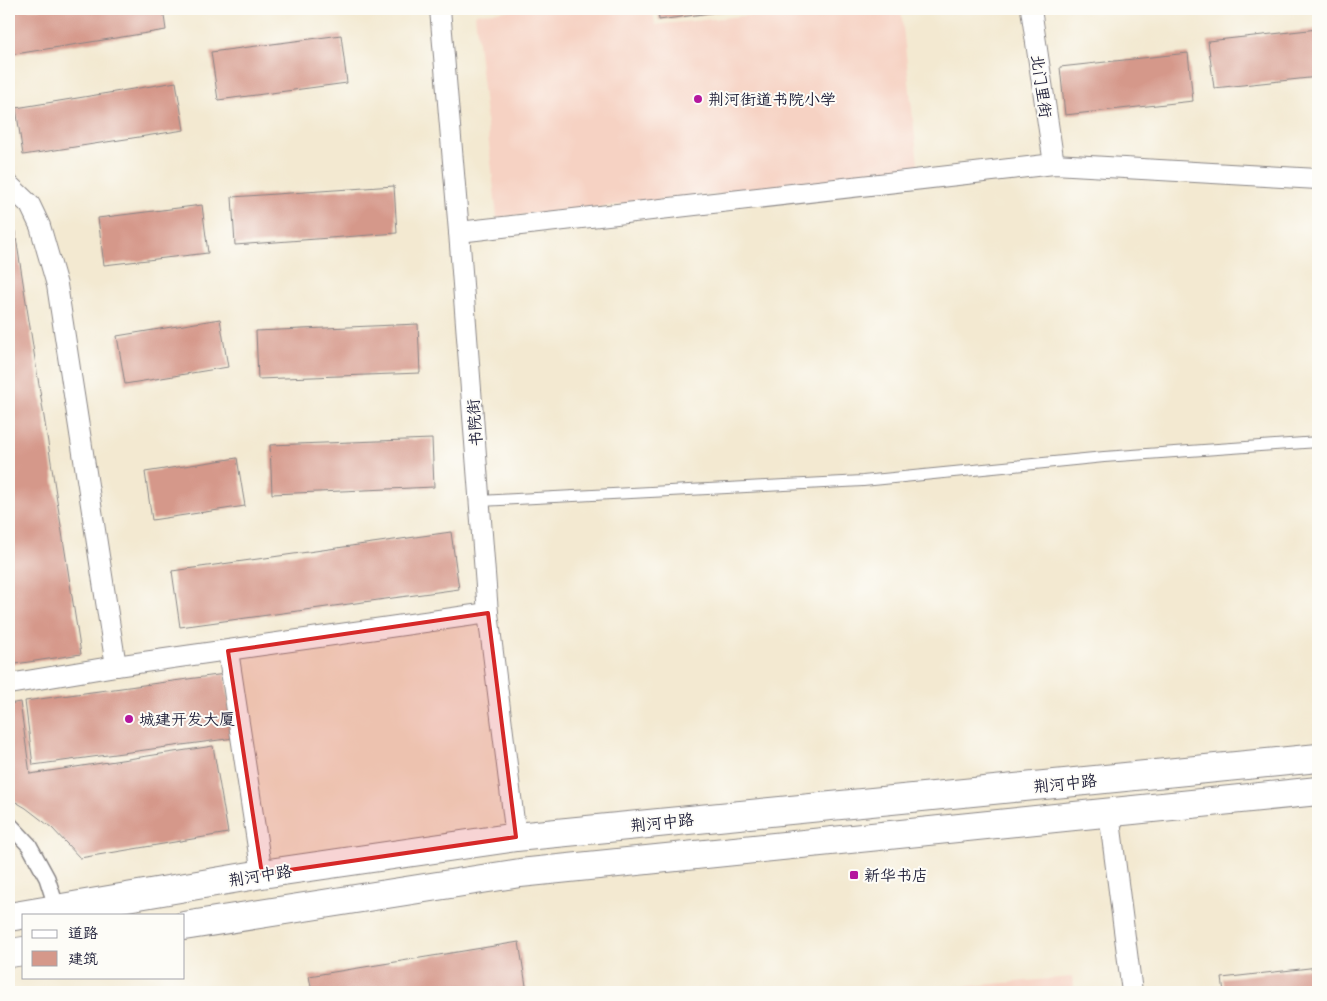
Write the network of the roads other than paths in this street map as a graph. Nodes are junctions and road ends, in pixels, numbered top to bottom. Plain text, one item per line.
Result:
1 (440, 9) edge
2 (1031, 9) edge
3 (1054, 164) junction
4 (1318, 179) edge
5 (9, 185) edge
6 (459, 232) junction
7 (1318, 442) edge
8 (480, 501) junction
9 (488, 614) junction
10 (228, 651) junction
11 (116, 666) junction
12 (9, 684) edge
13 (1318, 758) edge
14 (1318, 791) edge
15 (1109, 812) junction
16 (9, 824) edge
17 (516, 837) junction
18 (262, 874) junction
19 (57, 909) junction
20 (27, 914) edge
21 (22, 915) edge
22 (9, 917) edge
23 (185, 926) edge
24 (22, 950) edge
25 (9, 953) edge
26 (1132, 992) edge

1 - 6 street, 书院街
2 - 3 street, 北门里街
3 - 4 street
3 - 6 street
5 - 11 street
6 - 8 street, 书院街
7 - 8 lane
8 - 9 street, 书院街
9 - 10 street
9 - 17 street, 书院街
10 - 11 street
10 - 18 street
11 - 12 street
13 - 17 main road, 荆河中路
14 - 15 main road, 荆河中路
15 - 23 main road, 荆河中路
15 - 26 street
16 - 19 street
17 - 18 main road, 荆河中路
18 - 19 main road, 荆河中路
19 - 20 main road, 荆河中路
21 - 22 main road, 荆河中路
24 - 25 main road

